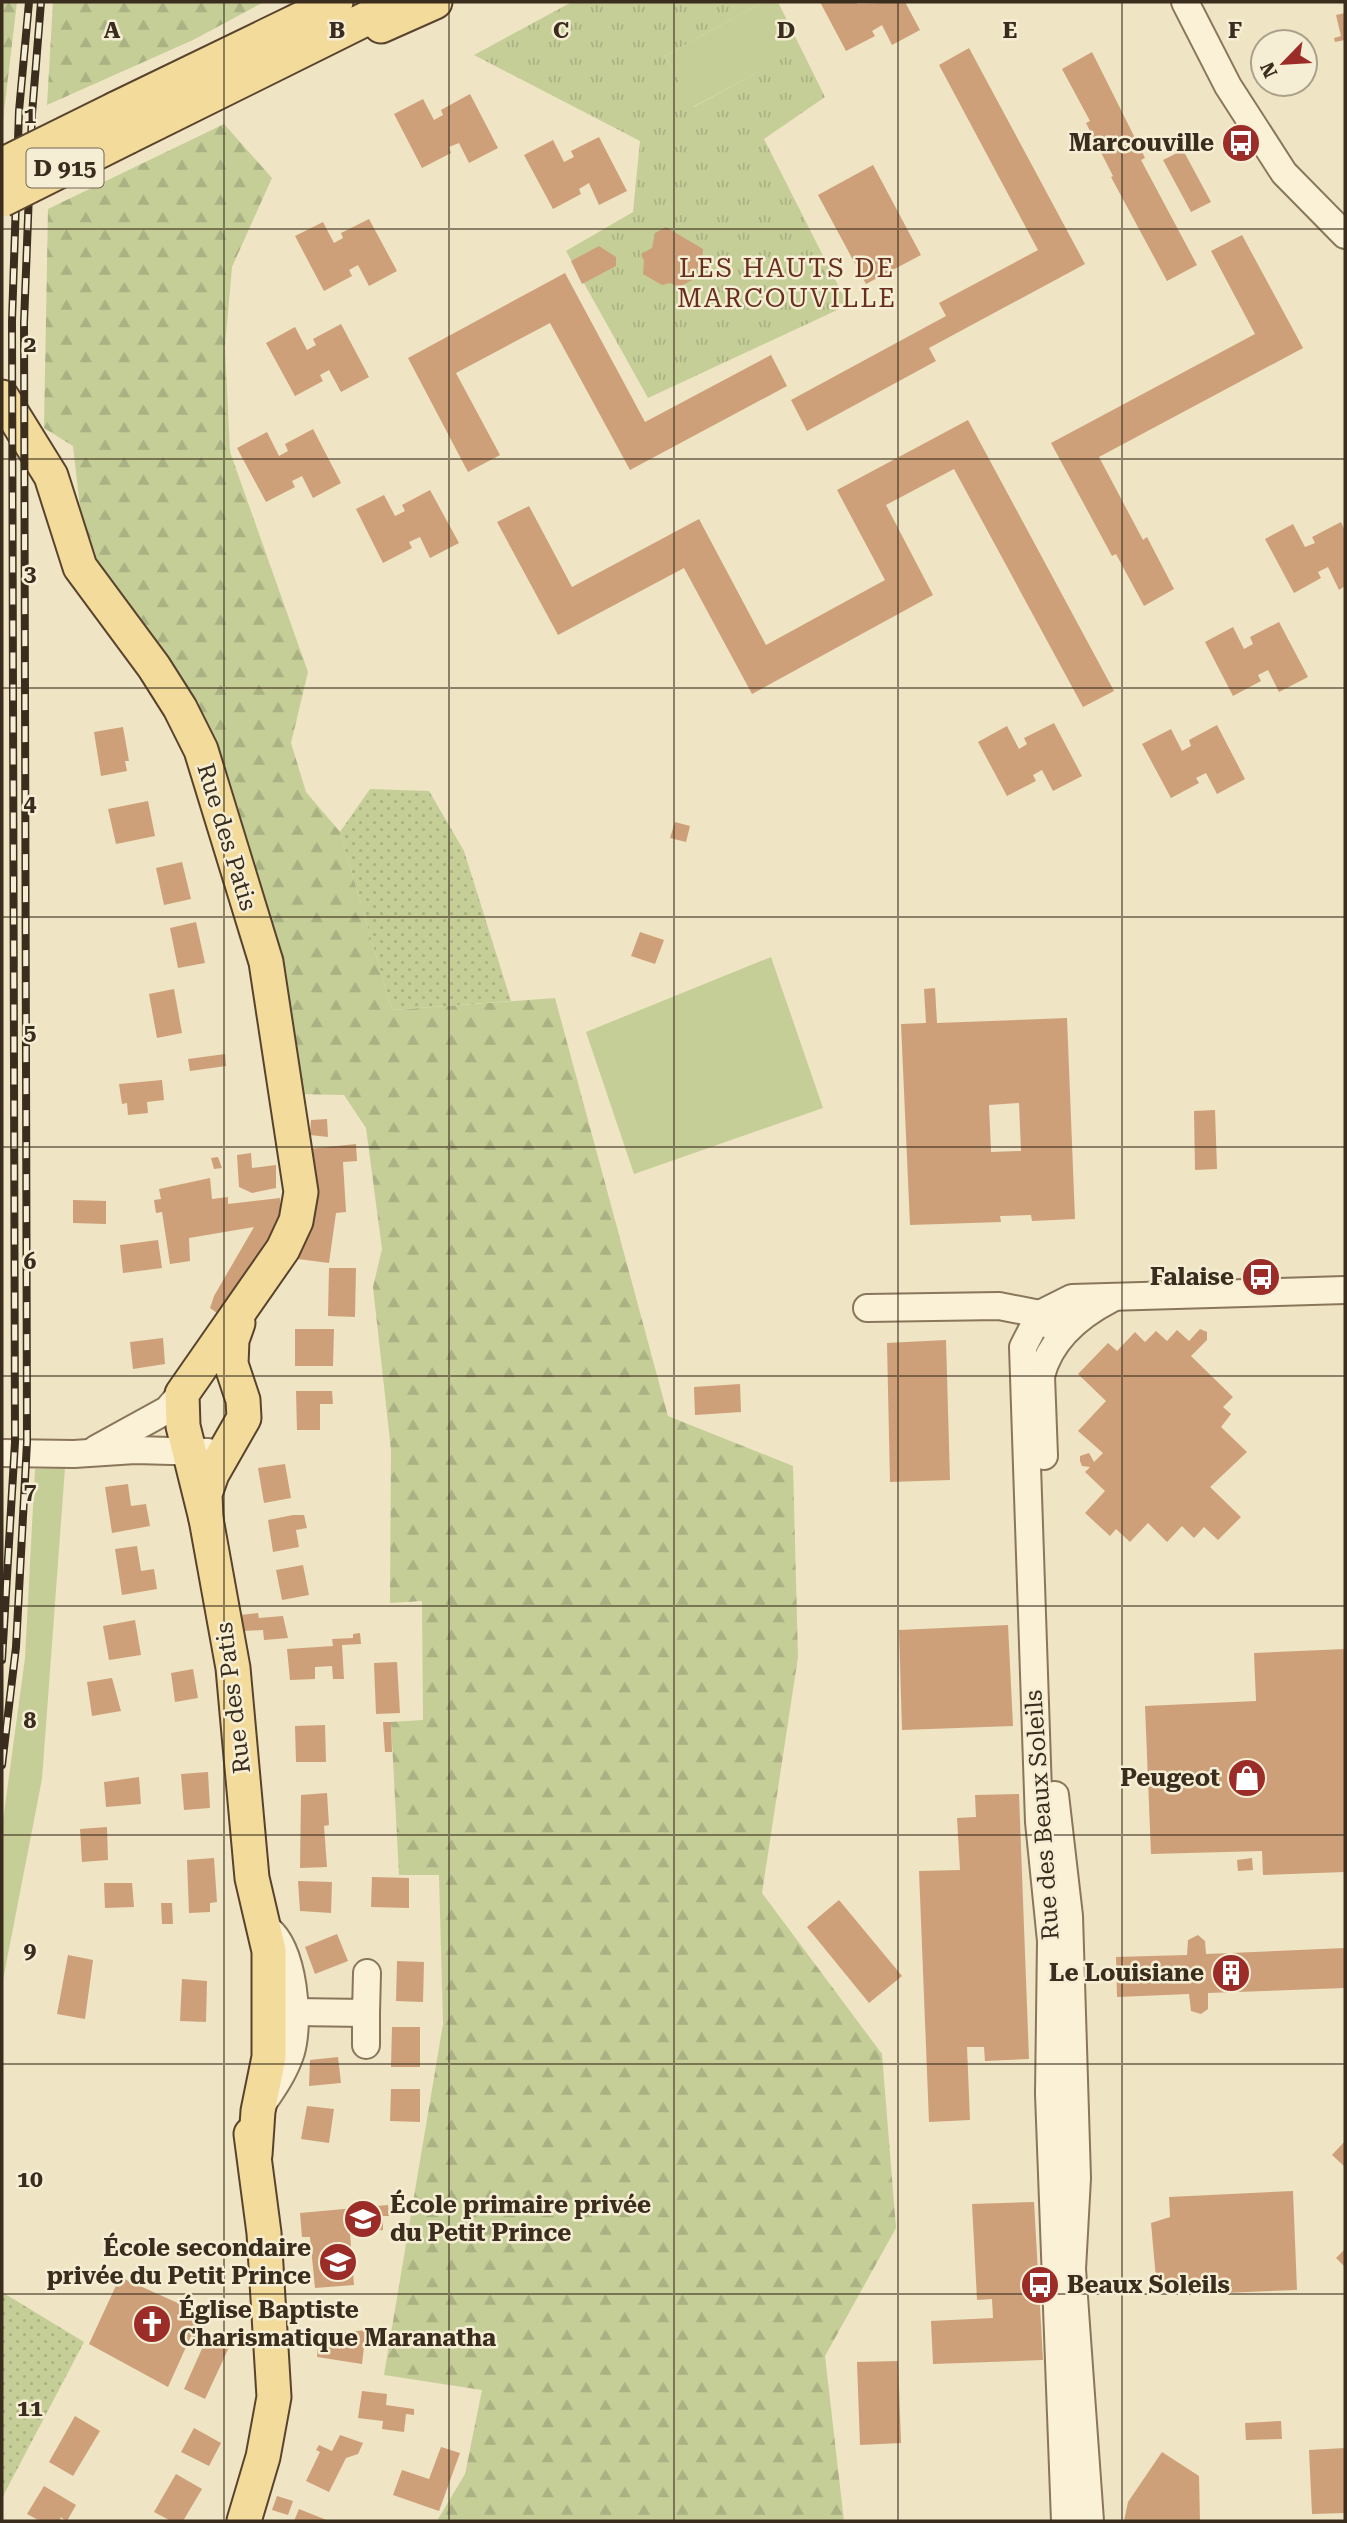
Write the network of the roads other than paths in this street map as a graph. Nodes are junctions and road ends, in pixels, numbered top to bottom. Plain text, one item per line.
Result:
1 (336, 2) edge
2 (400, 2) edge
3 (435, 2) edge
4 (1185, 2) edge
5 (220, 92) junction
6 (122, 123) junction
7 (2, 165) edge
8 (2, 200) edge
9 (1345, 235) edge
10 (2, 397) edge
11 (1345, 1290) edge
12 (1111, 1299) junction
13 (867, 1308) dead end
14 (241, 1312) junction
15 (1040, 1314) junction
16 (1057, 1341) junction
17 (188, 1386) junction
18 (239, 1389) junction
19 (238, 1433) junction
20 (91, 1451) junction
21 (189, 1452) junction
22 (2, 1454) edge
23 (206, 1519) junction
24 (252, 1878) junction
25 (264, 1927) junction
26 (368, 1973) dead end
27 (294, 2012) junction
28 (366, 2013) junction
29 (366, 2045) dead end
30 (258, 2110) junction
31 (255, 2155) junction
32 (244, 2521) edge
33 (1065, 2521) edge
34 (1090, 2521) edge

1 - 6 main road, D 915
2 - 5 main road, D 915
3 - 5 main road
4 - 9 street
5 - 6 main road, D 915
6 - 7 main road, D 915, bridge
6 - 8 main road, D 915, bridge
10 - 14 main road, Rue des Patis
11 - 12 street, Rue des Beaux Soleils
12 - 15 street, Rue des Beaux Soleils
12 - 16 street, Rue des Beaux Soleils
13 - 15 street
14 - 17 main road, Rue des Patis
14 - 18 main road, Rue des Patis
15 - 16 street
15 - 33 street, Rue des Beaux Soleils
16 - 34 street, Rue des Beaux Soleils
17 - 18 street
17 - 20 street
17 - 21 main road, Rue des Patis
18 - 19 main road, Rue des Patis
19 - 21 street
19 - 23 main road, Rue des Patis
20 - 21 street
20 - 22 street
21 - 23 main road, Rue des Patis
23 - 24 main road, Rue des Patis
24 - 25 main road, Rue des Patis
24 - 31 main road, Rue des Patis
25 - 27 street
25 - 30 main road, Rue des Patis
26 - 28 street
27 - 28 street
27 - 30 street
28 - 29 street
30 - 31 main road, Rue des Patis
31 - 32 main road, Rue des Patis

